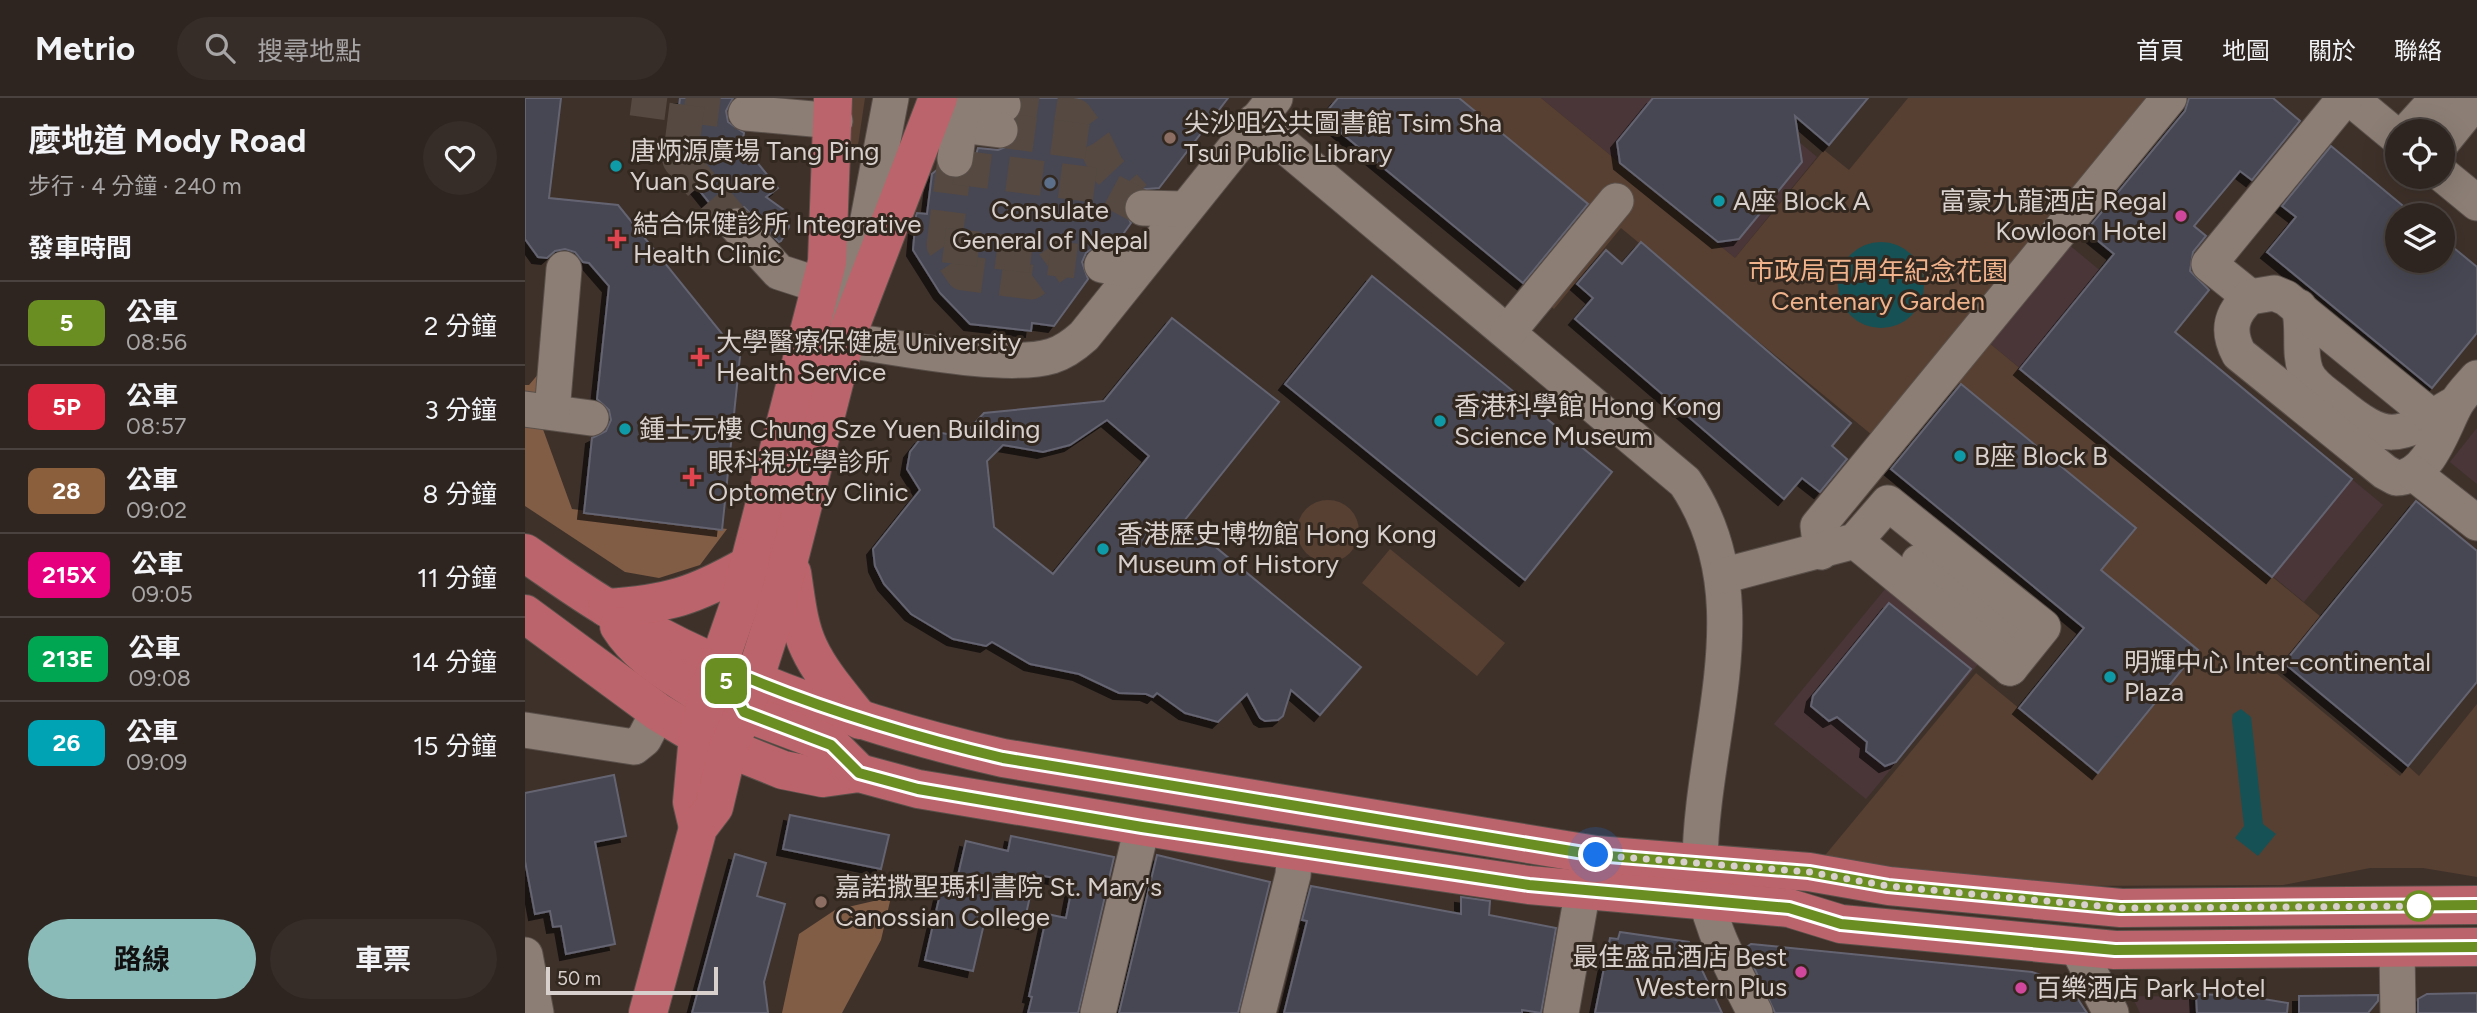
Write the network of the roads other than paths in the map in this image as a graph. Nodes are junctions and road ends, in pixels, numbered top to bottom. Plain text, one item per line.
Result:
1 (872, 98) edge
2 (891, 98) edge
3 (2169, 98) edge
4 (2348, 98) edge
5 (2438, 98) edge
6 (2477, 99) edge
7 (818, 109) edge
8 (1265, 110) edge
9 (746, 113) tunnel mouth
10 (2420, 119) edge
11 (969, 124) edge
12 (2455, 126) edge
13 (2385, 127) edge
14 (2455, 185) edge
15 (860, 201) junction
16 (1616, 201) dead end
17 (2477, 203) edge
18 (1143, 208) tunnel mouth
19 (1184, 209) junction
20 (737, 226) tunnel mouth
21 (564, 269) dead end
22 (825, 274) junction
23 (2250, 297) junction
24 (2301, 319) junction
25 (1508, 332) junction
26 (845, 340) junction
27 (2446, 405) edge
28 (538, 410) edge
29 (591, 418) dead end
30 (2413, 473) junction
31 (2477, 523) edge
32 (1863, 547) junction
33 (1821, 552) junction
34 (525, 553) edge
35 (790, 562) junction
36 (747, 566) junction
37 (1722, 576) junction
38 (607, 608) junction
39 (525, 614) edge
40 (714, 681) junction
41 (658, 712) junction
42 (732, 720) junction
43 (860, 720) junction
44 (525, 730) edge
45 (1142, 827) junction
46 (1295, 850) junction
47 (1700, 863) junction
48 (1583, 889) junction
49 (1704, 900) junction
50 (2036, 900) junction
51 (2477, 905) edge
52 (2077, 947) junction
53 (2477, 947) edge
54 (2397, 948) junction
55 (525, 955) edge
56 (536, 1013) edge
57 (648, 1013) edge
58 (1098, 1013) edge
59 (1258, 1013) edge
60 (1561, 1013) edge
61 (1755, 1013) edge
62 (2111, 1013) edge
63 (2398, 1013) edge

1 - 15 street
2 - 15 street
3 - 33 street
4 - 13 street
4 - 23 street
5 - 10 street
6 - 12 street
7 - 9 street
7 - 22 main road
8 - 19 street
8 - 25 street
11 - 26 main road
14 - 17 street
15 - 22 street
15 - 26 street
16 - 25 street
18 - 19 street
19 - 26 street
20 - 22 street
21 - 28 street
22 - 36 main road
23 - 24 street
23 - 30 street
24 - 27 street
24 - 27 street
25 - 37 street
26 - 35 main road
27 - 30 street
28 - 29 street
30 - 31 street
32 - 32 street
32 - 33 street
33 - 37 street
34 - 38 main road
35 - 42 main road
35 - 43 main road
36 - 38 main road
36 - 40 main road
37 - 47 street
38 - 40 main road
39 - 41 main road
40 - 42 main road
40 - 42 main road
41 - 42 main road
41 - 44 street
42 - 43 main road
42 - 45 main road
42 - 57 main road
43 - 47 main road
45 - 46 main road
45 - 58 street
46 - 48 main road
46 - 59 street
47 - 49 street
47 - 50 main road
48 - 49 main road
48 - 60 street
49 - 52 main road
49 - 61 street
50 - 51 main road
50 - 52 main road
52 - 54 main road
52 - 62 street
53 - 54 main road
54 - 63 street
55 - 56 street

